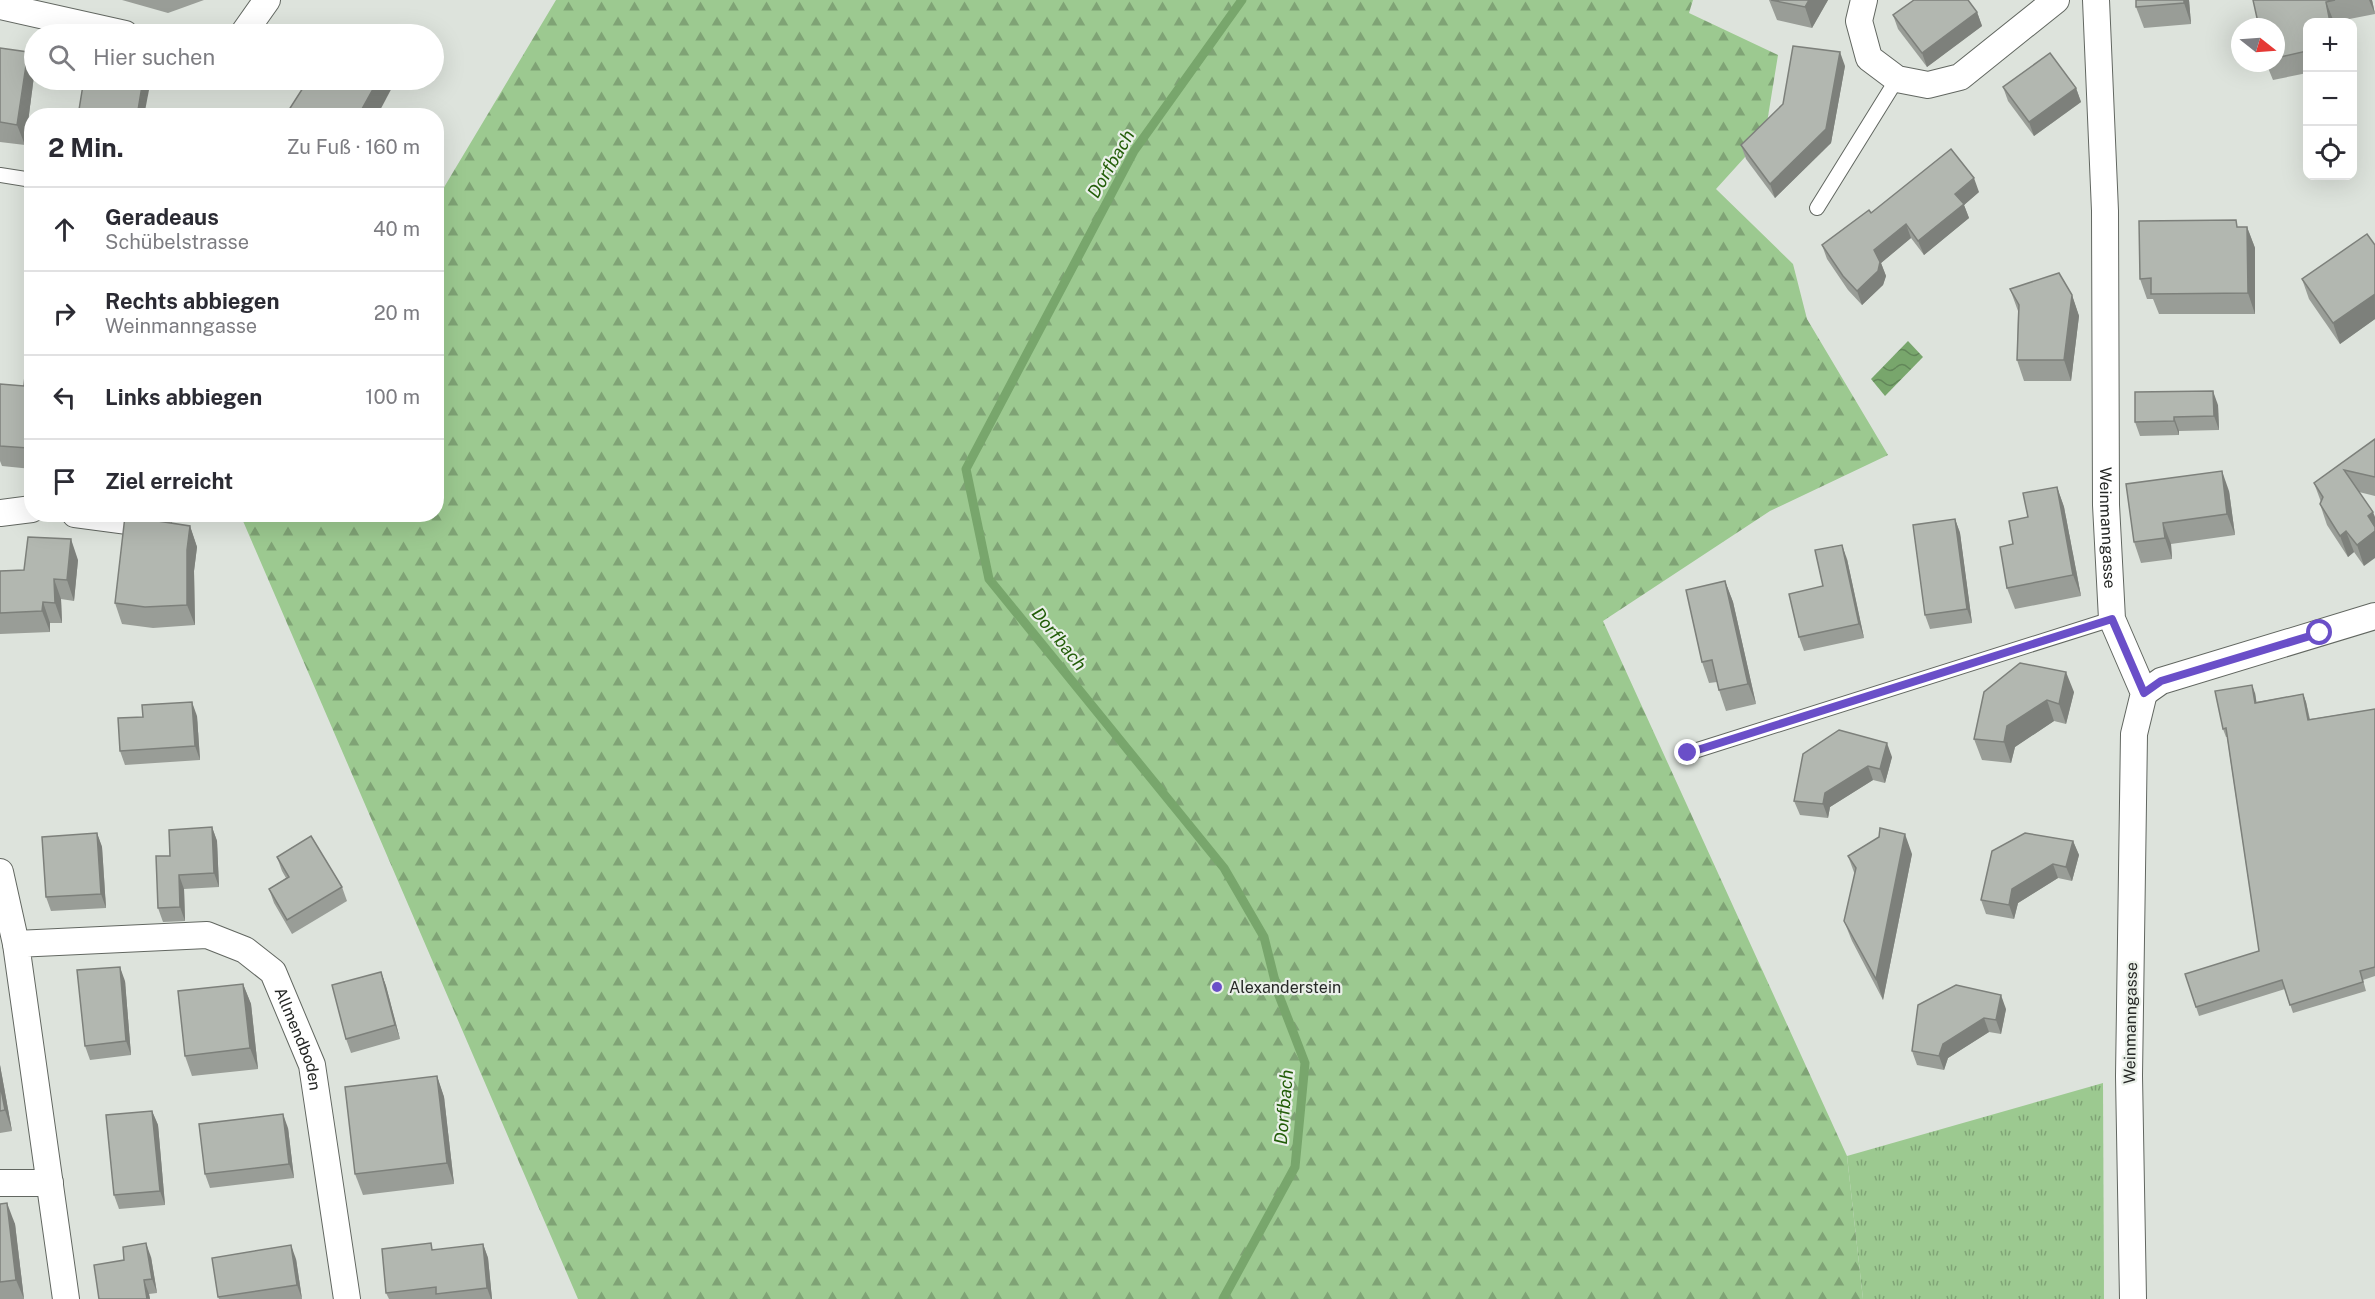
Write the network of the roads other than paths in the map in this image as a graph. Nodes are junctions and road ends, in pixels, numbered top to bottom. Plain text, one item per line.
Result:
1 (267, 0) edge
2 (1864, 0) edge
3 (2056, 0) edge
4 (2096, 0) edge
5 (0, 6) edge
6 (80, 24) edge
7 (250, 24) edge
8 (1897, 79) junction
9 (0, 175) edge
10 (24, 179) edge
11 (1817, 208) dead end
12 (24, 510) edge
13 (0, 513) edge
14 (139, 522) edge
15 (179, 527) edge
16 (2375, 616) edge
17 (2112, 619) junction
18 (2144, 693) junction
19 (1688, 753) dead end
20 (0, 872) edge
21 (16, 945) junction
22 (0, 1183) edge
23 (50, 1183) junction
24 (66, 1299) edge
25 (347, 1299) edge
26 (2133, 1299) edge

1 - 7 street
2 - 8 street
3 - 8 street
4 - 17 street, Weinmanngasse
5 - 6 street
8 - 11 lane
9 - 10 lane
12 - 13 street
14 - 15 street
16 - 18 street
17 - 18 street, Weinmanngasse
17 - 19 lane
18 - 26 street, Weinmanngasse
20 - 21 street
21 - 23 street
21 - 25 street, Allmendboden
22 - 23 street
23 - 24 street

